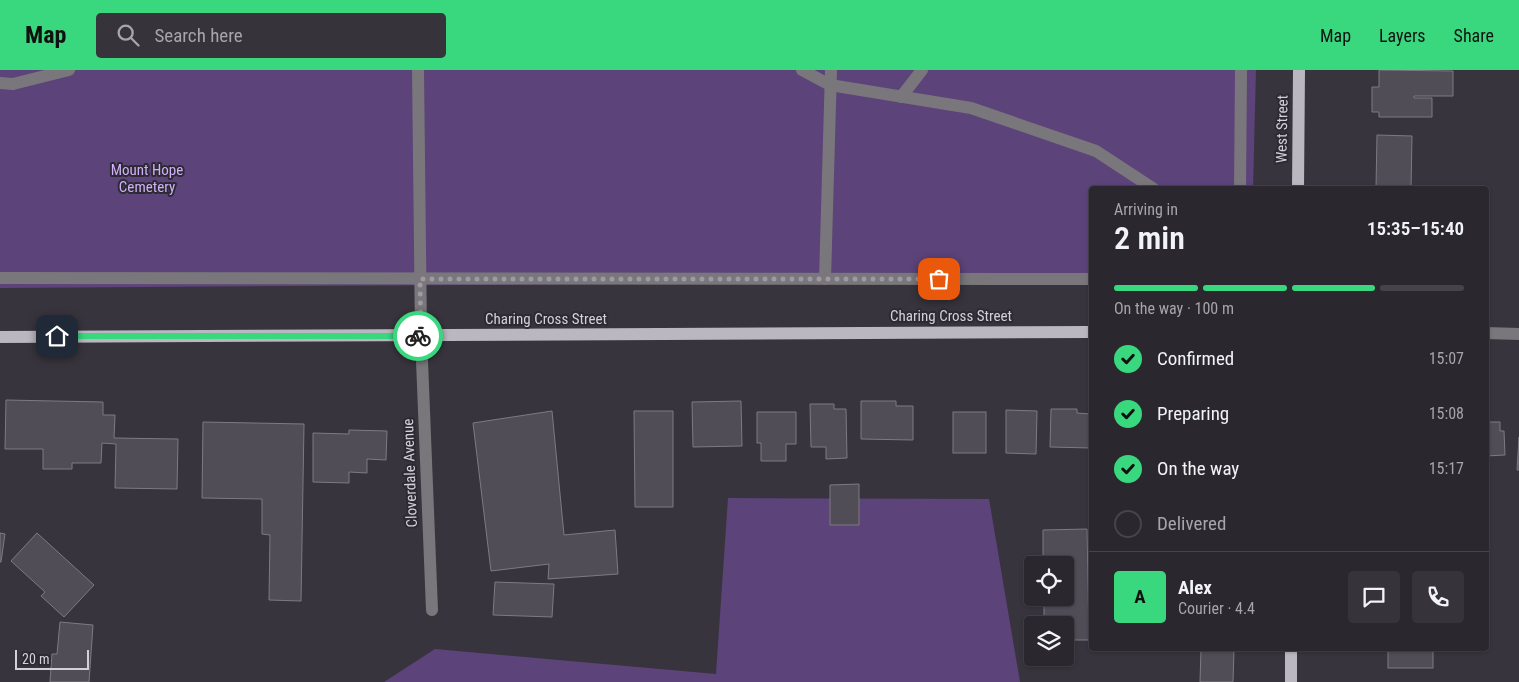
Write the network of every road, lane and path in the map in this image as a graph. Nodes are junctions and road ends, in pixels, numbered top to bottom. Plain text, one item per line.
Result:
1 (69, 70) edge
2 (418, 70) edge
3 (802, 70) edge
4 (831, 70) edge
5 (922, 70) edge
6 (1241, 70) edge
7 (1299, 70) edge
8 (0, 83) edge
9 (830, 85) junction
10 (901, 97) junction
11 (1149, 186) edge
12 (1240, 186) edge
13 (1298, 186) edge
14 (0, 278) edge
15 (420, 279) junction
16 (825, 279) junction
17 (1089, 279) edge
18 (1089, 332) edge
19 (1489, 333) edge
20 (1519, 334) edge
21 (421, 336) junction
22 (0, 337) edge
23 (432, 610) dead end
24 (1291, 651) edge
25 (1291, 682) edge

1 - 8 street
2 - 15 street, Cloverdale Avenue
3 - 9 street
4 - 9 street
5 - 10 street
6 - 12 street
7 - 13 main road, West Street
9 - 10 street
9 - 16 street
10 - 11 street
14 - 15 street
15 - 16 street
15 - 21 street, Cloverdale Avenue
16 - 17 street
18 - 21 main road, Charing Cross Street
19 - 20 street
21 - 22 main road, Charing Cross Street
21 - 23 street, Cloverdale Avenue
24 - 25 main road

